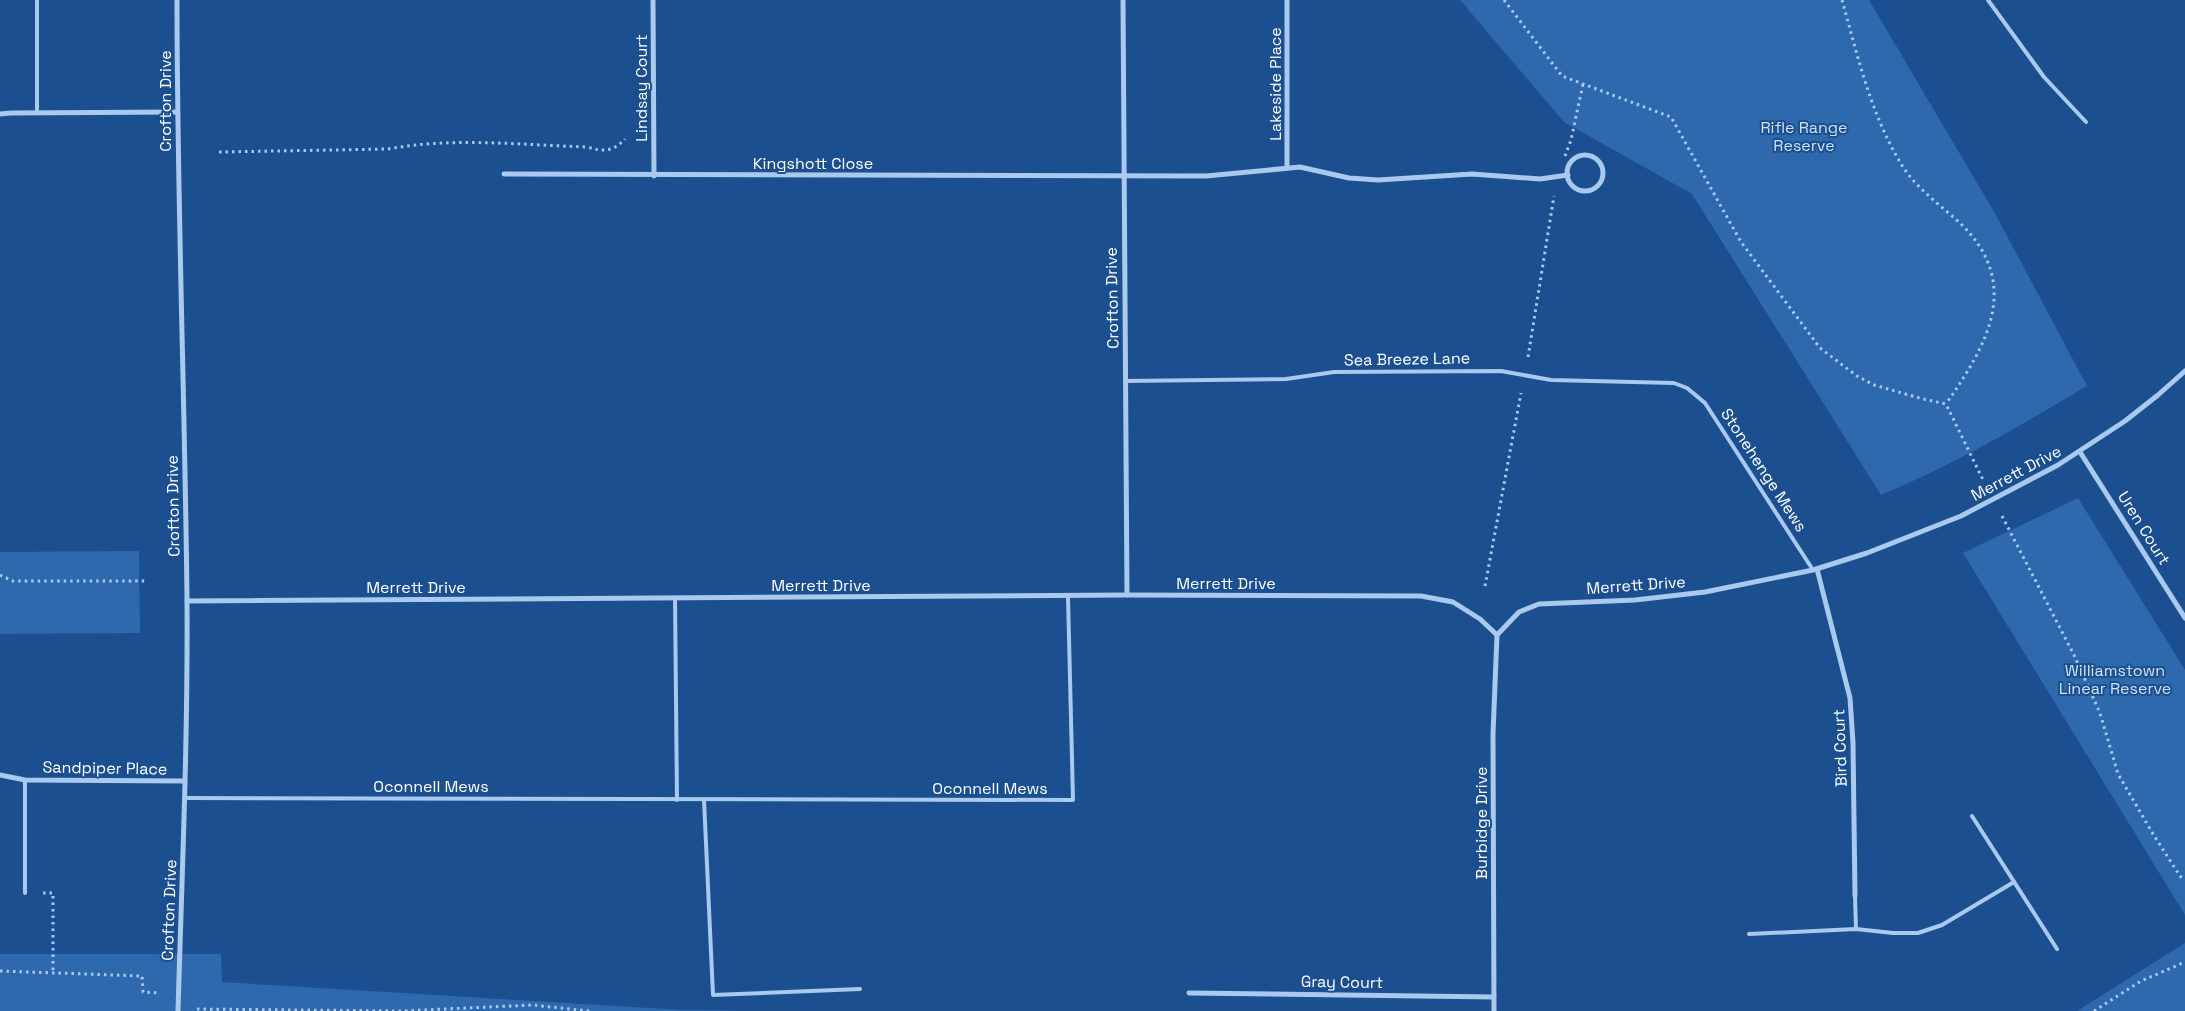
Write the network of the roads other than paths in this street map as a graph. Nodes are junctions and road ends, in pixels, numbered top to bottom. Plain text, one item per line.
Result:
1 (36, 0) edge
2 (178, 0) edge
3 (653, 0) edge
4 (1123, 0) edge
5 (1287, 0) edge
6 (1988, 0) edge
7 (37, 112) junction
8 (177, 112) junction
9 (0, 114) edge
10 (2086, 122) dead end
11 (1287, 168) junction
12 (504, 174) dead end
13 (1122, 175) junction
14 (1568, 175) junction
15 (654, 176) junction
16 (2185, 371) edge
17 (1126, 381) junction
18 (1687, 388) joint
19 (2080, 452) junction
20 (1815, 570) junction
21 (1127, 596) junction
22 (1068, 597) junction
23 (676, 598) junction
24 (187, 601) junction
25 (2185, 618) edge
26 (1497, 636) junction
27 (0, 775) edge
28 (25, 780) junction
29 (185, 781) junction
30 (185, 798) junction
31 (677, 800) junction
32 (704, 800) junction
33 (1972, 816) dead end
34 (2014, 882) junction
35 (25, 893) road end
36 (1855, 896) joint
37 (1856, 929) junction
38 (1749, 934) dead end
39 (2056, 950) dead end
40 (860, 989) dead end
41 (1189, 993) dead end
42 (1494, 997) junction
43 (178, 1011) edge
44 (1494, 1011) edge

1 - 7 lane
2 - 8 street, Crofton Drive
3 - 15 street, Lindsay Court
4 - 13 street, Crofton Drive
5 - 11 street, Lakeside Place
6 - 10 lane
7 - 8 street
7 - 9 street
8 - 24 street, Crofton Drive
11 - 13 street, Kingshott Close
11 - 14 street, Kingshott Close
12 - 15 street, Kingshott Close
13 - 15 street, Kingshott Close
13 - 17 street, Crofton Drive
14 - 14 street
16 - 19 street, Merrett Drive
17 - 18 lane, Sea Breeze Lane
17 - 21 street, Crofton Drive
18 - 20 lane, Stonehenge Mews
19 - 20 street, Merrett Drive
19 - 25 street, Uren Court
20 - 26 street, Merrett Drive
20 - 36 street, Bird Court
21 - 22 street, Merrett Drive
21 - 26 street, Merrett Drive
22 - 23 street, Merrett Drive
22 - 32 lane, Oconnell Mews
23 - 24 street, Merrett Drive
23 - 31 lane
24 - 29 street, Crofton Drive
26 - 42 street, Burbidge Drive
27 - 28 street, Sandpiper Place
28 - 29 street, Sandpiper Place
28 - 35 lane, Sandpiper Place
29 - 30 street, Crofton Drive
30 - 31 lane, Oconnell Mews
30 - 43 street, Crofton Drive
31 - 32 lane, Oconnell Mews
32 - 40 lane
33 - 34 lane
34 - 37 lane
34 - 39 lane
36 - 37 lane, Bird Court
37 - 38 lane
41 - 42 street, Gray Court
42 - 44 street, Burbidge Drive

